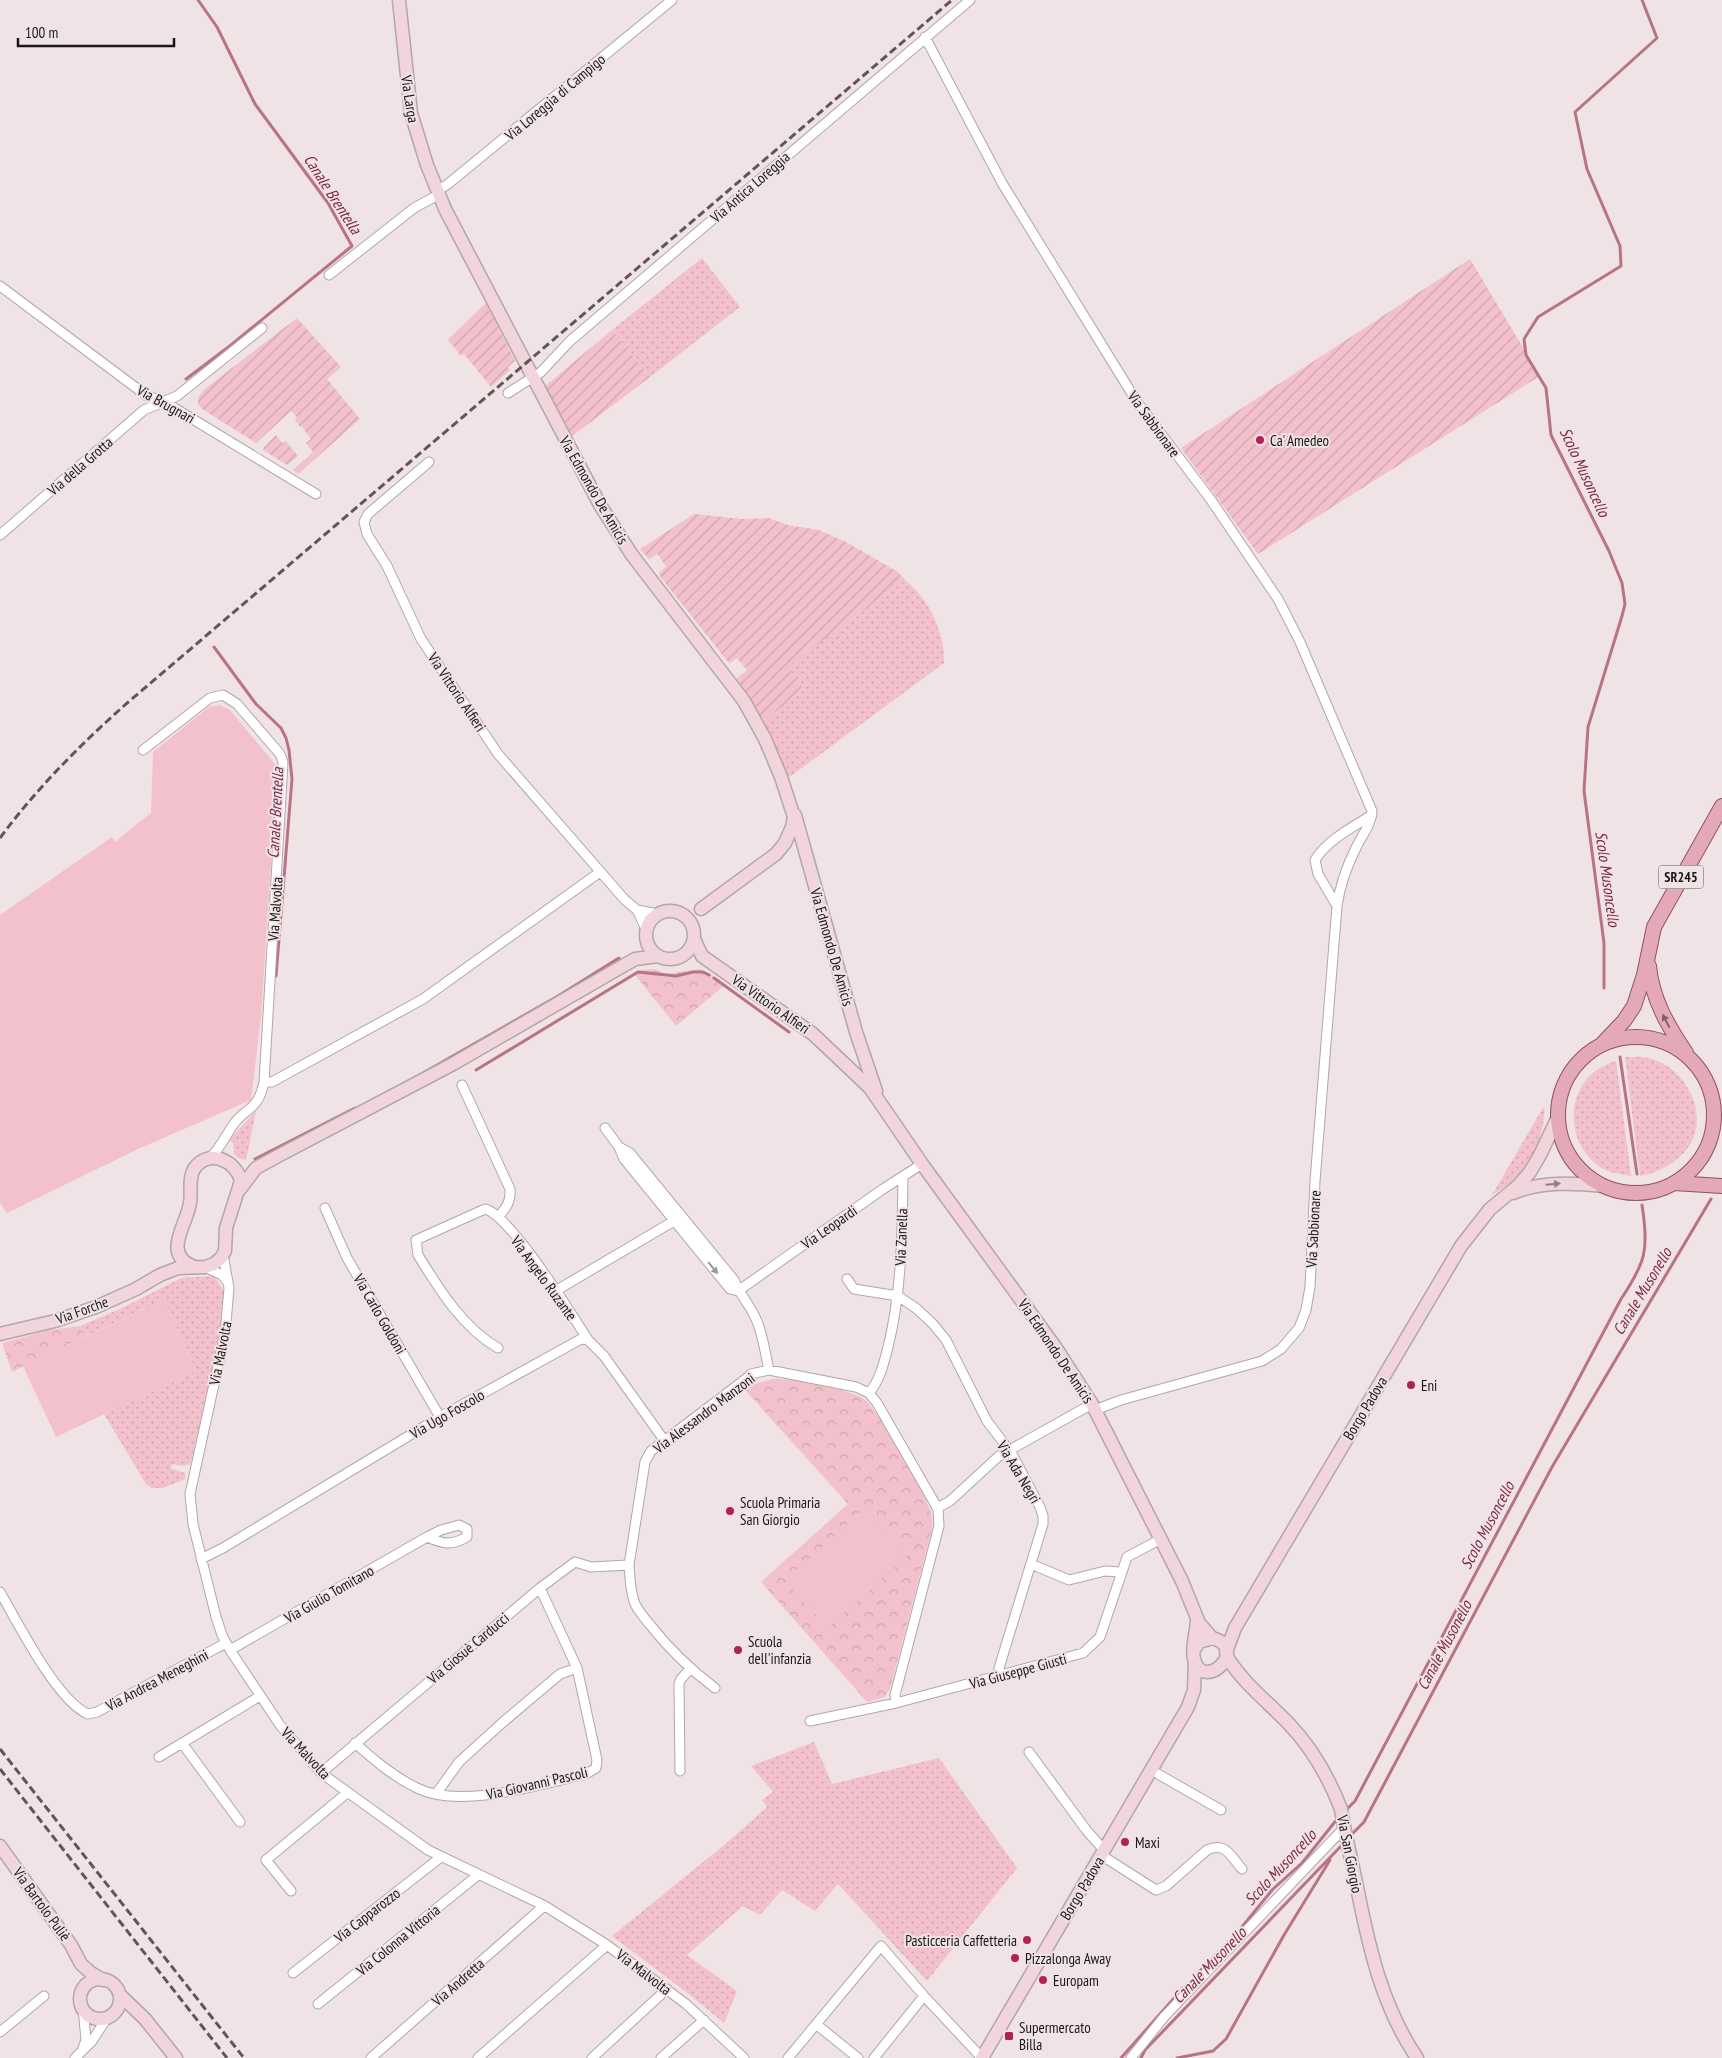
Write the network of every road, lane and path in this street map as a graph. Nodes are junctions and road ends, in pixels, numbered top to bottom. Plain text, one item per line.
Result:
1 (399, 0) edge
2 (672, 0) edge
3 (970, 0) edge
4 (925, 37) junction
5 (437, 193) junction
6 (329, 275) dead end
7 (0, 286) edge
8 (262, 328) dead end
9 (533, 378) junction
10 (508, 393) dead end
11 (163, 401) junction
12 (428, 462) dead end
13 (316, 494) dead end
14 (0, 535) edge
15 (143, 750) dead end
16 (789, 800) junction
17 (1722, 806) edge
18 (1372, 815) junction
19 (778, 852) junction
20 (808, 863) junction
21 (600, 872) junction
22 (748, 873) junction
23 (1337, 906) junction
24 (701, 909) junction
25 (637, 910) junction
26 (681, 913) junction
27 (658, 914) junction
28 (646, 932) junction
29 (694, 935) junction
30 (1648, 951) junction
31 (658, 956) junction
32 (702, 956) junction
33 (679, 958) junction
34 (635, 959) junction
35 (856, 1032) junction
36 (1601, 1045) junction
37 (837, 1056) junction
38 (1693, 1062) junction
39 (264, 1082) junction
40 (462, 1085) dead end
41 (882, 1105) junction
42 (1714, 1113) junction
43 (1558, 1117) junction
44 (605, 1128) dead end
45 (1722, 1139) edge
46 (224, 1142) junction
47 (208, 1160) junction
48 (922, 1164) junction
49 (233, 1166) junction
50 (256, 1168) junction
51 (903, 1178) junction
52 (1674, 1183) junction
53 (1604, 1186) junction
54 (1722, 1186) edge
55 (240, 1189) junction
56 (1506, 1196) junction
57 (325, 1208) dead end
58 (498, 1217) junction
59 (678, 1219) junction
60 (178, 1249) junction
61 (224, 1255) junction
62 (200, 1267) junction
63 (160, 1275) junction
64 (846, 1279) dead end
65 (228, 1282) junction
66 (557, 1290) junction
67 (738, 1292) junction
68 (898, 1296) junction
69 (0, 1334) edge
70 (588, 1340) junction
71 (498, 1348) dead end
72 (769, 1370) junction
73 (869, 1393) junction
74 (1094, 1407) junction
75 (440, 1417) junction
76 (664, 1440) junction
77 (1009, 1450) junction
78 (938, 1508) junction
79 (427, 1537) dead end
80 (1161, 1539) junction
81 (201, 1559) junction
82 (1031, 1564) junction
83 (629, 1565) junction
84 (1120, 1572) junction
85 (540, 1588) junction
86 (0, 1592) edge
87 (1196, 1616) junction
88 (1235, 1628) junction
89 (1212, 1638) junction
90 (228, 1647) junction
91 (1226, 1654) junction
92 (1195, 1656) junction
93 (577, 1668) junction
94 (690, 1669) junction
95 (1215, 1671) junction
96 (1000, 1676) junction
97 (1238, 1676) junction
98 (715, 1688) dead end
99 (1194, 1690) junction
100 (260, 1696) junction
101 (896, 1703) junction
102 (810, 1721) dead end
103 (182, 1743) junction
104 (355, 1744) junction
105 (1029, 1752) dead end
106 (159, 1757) dead end
107 (680, 1771) dead end
108 (321, 1773) junction
109 (1158, 1774) dead end
110 (347, 1793) junction
111 (436, 1794) junction
112 (1221, 1810) dead end
113 (240, 1822) dead end
114 (1344, 1822) junction
115 (0, 1846) edge
116 (1103, 1852) junction
117 (441, 1857) junction
118 (1242, 1869) dead end
119 (478, 1875) junction
120 (291, 1891) dead end
121 (544, 1906) junction
122 (607, 1945) junction
123 (81, 1964) junction
124 (293, 1973) dead end
125 (103, 1980) junction
126 (667, 1989) junction
127 (83, 1990) junction
128 (120, 1995) junction
129 (44, 1996) dead end
130 (924, 1996) junction
131 (318, 2004) dead end
132 (83, 2008) junction
133 (111, 2015) junction
134 (145, 2019) junction
135 (704, 2020) junction
136 (817, 2025) junction
137 (1, 2030) edge
138 (78, 2056) edge
139 (176, 2058) edge
140 (371, 2058) edge
141 (478, 2058) edge
142 (592, 2058) edge
143 (661, 2058) edge
144 (744, 2058) edge
145 (788, 2058) edge
146 (858, 2058) edge
147 (874, 2058) edge
148 (982, 2058) edge
149 (1131, 2058) edge
150 (1417, 2058) edge

1 - 5 street, Via Larga
2 - 5 street, Via Loreggia di Campigo
3 - 4 street, Via Antica Loreggia
4 - 9 street, Via Antica Loreggia
4 - 18 street, Via Sabbionare
5 - 6 street, Via Loreggia di Campigo
5 - 9 street, Via Edmondo De Amicis
7 - 11 street, Via Brugnari
8 - 11 street
9 - 10 street
9 - 16 street, Via Edmondo De Amicis
11 - 13 street, Via Brugnari
11 - 14 street, Via della Grotta
12 - 21 street, Via Vittorio Alfieri
15 - 39 street, Via Malvolta
16 - 19 street
16 - 20 street, Via Edmondo De Amicis
16 - 22 street
17 - 30 main road, SR245
18 - 23 street, Via Sabbionare
18 - 23 street
19 - 20 street
19 - 22 street
20 - 35 street, Via Edmondo De Amicis
21 - 25 street, Via Vittorio Alfieri
21 - 39 street
22 - 24 street
23 - 74 street, Via Sabbionare
24 - 26 street
24 - 29 street
25 - 27 street
25 - 28 street, Via Vittorio Alfieri
26 - 27 street
26 - 29 street
27 - 28 street
28 - 31 street
28 - 34 street
29 - 32 street, Via Vittorio Alfieri
29 - 33 street
30 - 36 main road, SR245
38 -> 30 main road, SR245
31 - 33 street
31 - 34 street
32 - 33 street
32 - 37 street, Via Vittorio Alfieri
34 - 50 street
35 - 37 street
35 - 41 street, Via Edmondo De Amicis
36 - 38 main road
36 - 43 main road
37 - 41 street, Via Edmondo De Amicis
38 - 42 main road
39 - 46 street, Via Malvolta
40 - 58 street
41 - 48 street, Via Edmondo De Amicis
42 - 45 main road
42 - 52 main road
43 - 53 main road
43 - 56 street, Borgo Padova
44 - 59 street
46 - 47 street, Via Malvolta
46 - 49 street
47 - 49 street
47 - 60 street
48 - 51 street, Via Leopardi
48 - 74 street, Via Edmondo De Amicis
49 - 50 street
49 - 55 street
50 - 55 street
51 - 67 street, Via Leopardi
51 - 68 street, Via Zanella
52 - 53 main road
52 - 54 main road
56 -> 53 street, Borgo Padova
55 - 61 street
56 - 88 street, Borgo Padova
57 - 75 street, Via Carlo Goldoni
58 - 66 street, Via Angelo Ruzante
58 - 71 street
59 - 66 street
59 - 67 street
60 - 62 street
60 - 63 street, Via Forche
61 - 62 street
61 - 65 street, Via Malvolta
62 - 63 street, Via Forche
62 - 65 street
63 - 69 street, Via Forche
64 - 68 street
65 - 81 street, Via Malvolta
66 - 70 street, Via Angelo Ruzante
67 - 72 street
68 - 73 street, Via Zanella
68 - 77 street, Via Ada Negri
70 - 75 street, Via Ugo Foscolo
70 - 76 street
72 - 73 street, Via Alessandro Manzoni
72 - 76 street, Via Alessandro Manzoni
73 - 78 street
74 - 77 street, Via Sabbionare
74 - 80 street, Via Edmondo De Amicis
75 - 81 street, Via Ugo Foscolo
76 - 83 street, Via Alessandro Manzoni
77 - 78 street, Via Sabbionare
77 - 82 street, Via Ada Negri
78 - 101 street
79 - 90 street, Via Giulio Tomitano
80 - 84 street, Via Giuseppe Giusti
80 - 87 street, Via Edmondo De Amicis
81 - 90 street, Via Malvolta
82 - 84 street
82 - 96 street, Via Ada Negri
83 - 85 street, Via Giosuè Carducci
83 - 94 street, Via Alessandro Manzoni
84 - 96 street, Via Giuseppe Giusti
85 - 93 street, Via Giovanni Pascoli
85 - 104 street, Via Giosuè Carducci
86 - 90 street, Via Andrea Meneghini
87 - 89 street, Via Edmondo De Amicis
87 - 92 street, Via Edmondo De Amicis
88 - 89 street
88 - 91 street, Borgo Padova
89 - 91 street
89 - 92 street
90 - 100 street, Via Malvolta
91 - 95 street
91 - 97 street, Via San Giorgio
92 - 95 street
92 - 99 street, Borgo Padova
93 - 111 street
93 - 111 street, Via Giovanni Pascoli
94 - 98 street, Via Alessandro Manzoni
94 - 107 street
95 - 97 street, Via San Giorgio
95 - 99 street, Borgo Padova
96 - 101 street, Via Giuseppe Giusti
97 - 114 street, Via San Giorgio
99 - 116 street, Borgo Padova
100 - 103 street
100 - 108 street, Via Malvolta
101 - 102 street, Via Giuseppe Giusti
103 - 106 street
103 - 113 street
104 - 108 street, Via Giosuè Carducci
104 - 111 street, Via Giovanni Pascoli
105 - 116 street
108 - 110 street, Via Malvolta
109 - 112 street
110 - 117 street, Via Malvolta
110 - 120 street
114 - 149 street
114 - 150 street, Via San Giorgio
115 - 123 street, Via Bartolo Puliè
116 - 118 street
116 - 148 street, Borgo Padova
117 - 119 street, Via Malvolta
117 - 124 street, Via Capparozzo
119 - 121 street, Via Malvolta
119 - 131 street, Via Colonna Vittoria
121 - 122 street, Via Malvolta
121 - 140 street, Via Andretta
122 - 126 street, Via Malvolta
122 - 141 street
123 - 125 street, Via Bartolo Puliè
123 - 127 street, Via Bartolo Puliè
125 - 127 street
125 - 128 street
126 - 135 street, Via Malvolta
126 - 142 street
127 - 132 street
128 - 133 street
128 - 134 street
129 - 137 street
130 - 136 street
130 - 147 street
130 - 148 street
132 - 133 street
132 - 138 street
133 - 134 street
133 - 138 street
134 - 139 street
135 - 143 street
135 - 144 street, Via Malvolta
136 - 145 street
136 - 146 street

